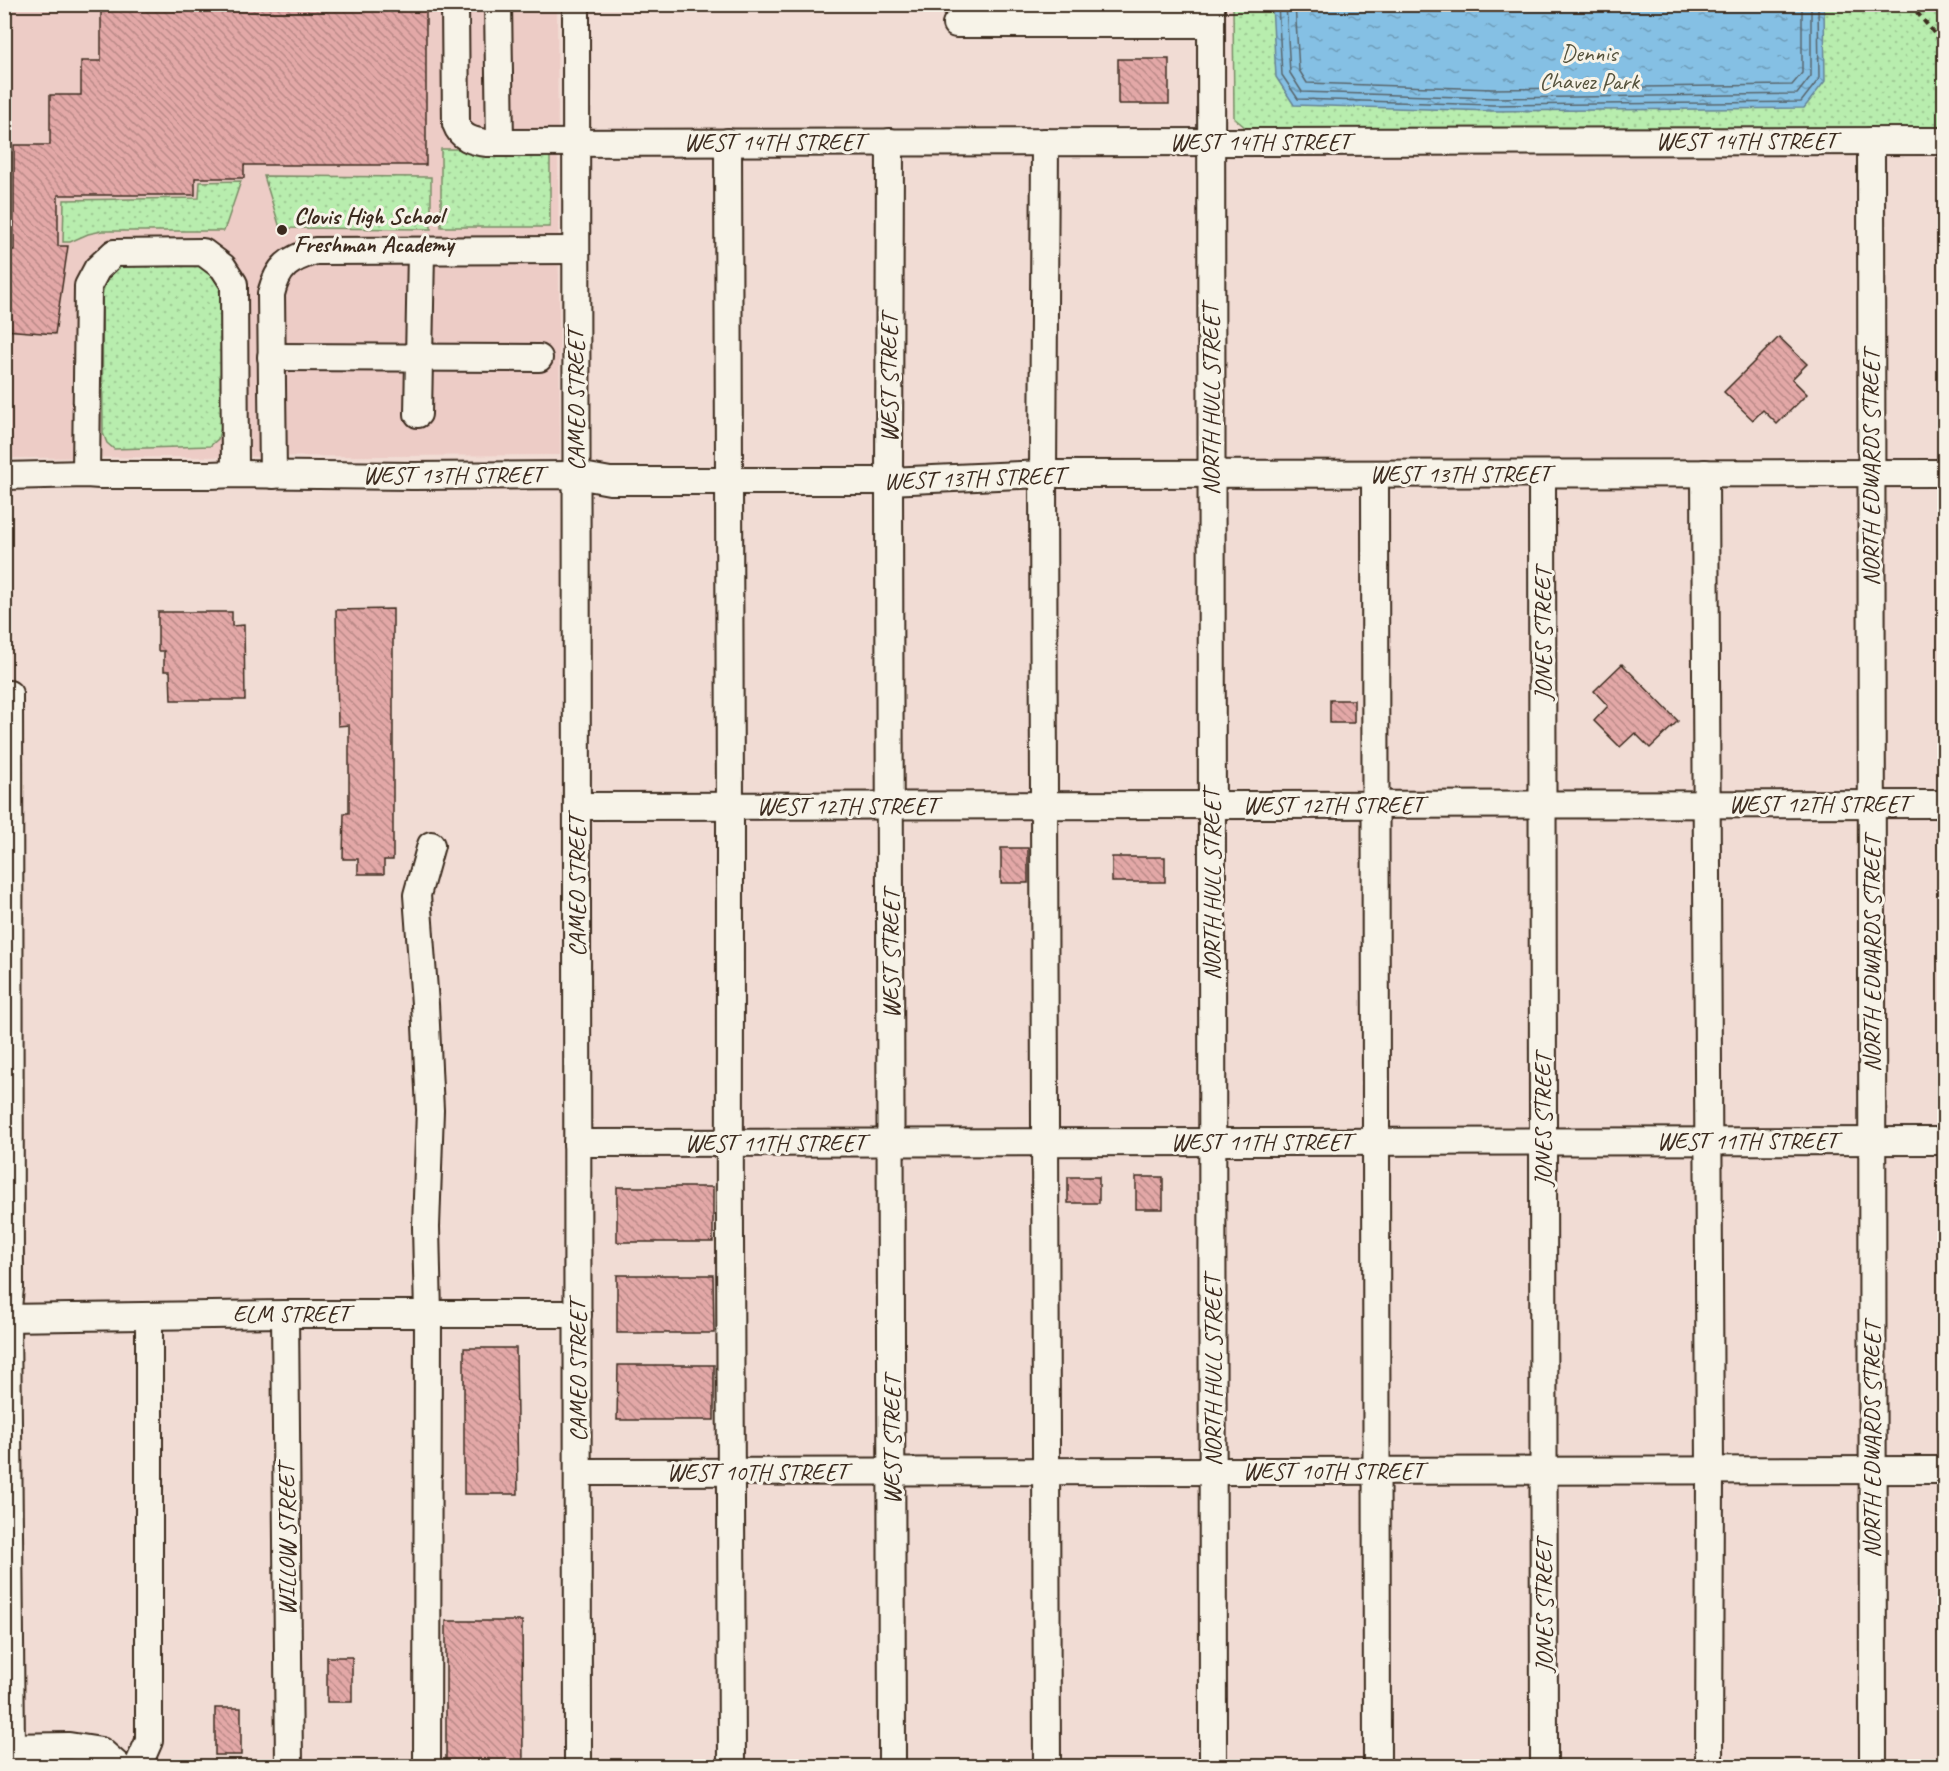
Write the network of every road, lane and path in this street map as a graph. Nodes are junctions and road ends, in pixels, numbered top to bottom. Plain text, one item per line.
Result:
1 (455, 4) edge
2 (498, 4) edge
3 (576, 4) edge
4 (1910, 4) edge
5 (1211, 14) edge
6 (956, 24) dead end
7 (1944, 45) edge
8 (1871, 141) junction
9 (1944, 141) edge
10 (728, 142) junction
11 (890, 142) junction
12 (1046, 142) junction
13 (1211, 142) junction
14 (500, 143) junction
15 (576, 143) junction
16 (421, 250) junction
17 (576, 250) junction
18 (272, 357) junction
19 (420, 358) junction
20 (539, 358) dead end
21 (418, 414) dead end
22 (1705, 473) junction
23 (1871, 473) junction
24 (1944, 473) edge
25 (86, 474) junction
26 (235, 474) junction
27 (1043, 474) junction
28 (1211, 474) junction
29 (1375, 474) junction
30 (1542, 474) junction
31 (273, 475) junction
32 (577, 475) junction
33 (4, 476) edge
34 (728, 482) junction
35 (889, 482) junction
36 (9, 694) dead end
37 (7, 732) edge
38 (1707, 804) junction
39 (1871, 804) junction
40 (1944, 804) edge
41 (1046, 805) junction
42 (1212, 805) junction
43 (1375, 805) junction
44 (1543, 805) junction
45 (577, 806) junction
46 (730, 806) junction
47 (891, 806) junction
48 (430, 845) dead end
49 (1872, 1141) junction
50 (1944, 1141) edge
51 (891, 1142) junction
52 (1046, 1142) junction
53 (1212, 1142) junction
54 (1376, 1142) junction
55 (1543, 1142) junction
56 (1709, 1142) junction
57 (577, 1143) junction
58 (730, 1143) junction
59 (285, 1314) junction
60 (428, 1314) junction
61 (578, 1314) junction
62 (148, 1316) junction
63 (6, 1318) edge
64 (1710, 1470) junction
65 (1872, 1470) junction
66 (1944, 1470) edge
67 (892, 1471) junction
68 (1047, 1471) junction
69 (1213, 1471) junction
70 (1376, 1471) junction
71 (1544, 1471) junction
72 (578, 1472) junction
73 (729, 1472) junction
74 (8, 1747) edge
75 (118, 1767) edge
76 (138, 1767) edge
77 (289, 1767) edge
78 (427, 1767) edge
79 (578, 1767) edge
80 (732, 1767) edge
81 (892, 1767) edge
82 (1047, 1767) edge
83 (1213, 1767) edge
84 (1377, 1767) edge
85 (1544, 1767) edge
86 (1709, 1767) edge
87 (1873, 1767) edge

1 - 14 street, WEST 14TH STREET
2 - 14 street
3 - 15 street, CAMEO STREET
4 - 7 path
5 - 6 street
5 - 13 street, NORTH HULL STREET
8 - 9 street, WEST 14TH STREET
8 - 13 street, WEST 14TH STREET
8 - 23 street, NORTH EDWARDS STREET
10 - 11 street, WEST 14TH STREET
10 - 15 street, WEST 14TH STREET
10 - 34 street
11 - 12 street, WEST 14TH STREET
11 - 35 street, WEST STREET
12 - 13 street, WEST 14TH STREET
12 - 27 street
13 - 28 street, NORTH HULL STREET
14 - 15 street, WEST 14TH STREET
15 - 17 street, CAMEO STREET
16 - 17 street
16 - 18 street
16 - 19 street
17 - 32 street, CAMEO STREET
18 - 19 street
18 - 31 street
19 - 20 street
19 - 21 street
22 - 23 street, WEST 13TH STREET
22 - 30 street, WEST 13TH STREET
22 - 38 street
23 - 24 street, WEST 13TH STREET
23 - 39 street, NORTH EDWARDS STREET
25 - 26 street, WEST 13TH STREET
25 - 26 street
25 - 33 street, WEST 13TH STREET
26 - 31 street, WEST 13TH STREET
27 - 28 street, WEST 13TH STREET
27 - 35 street, WEST 13TH STREET
27 - 41 street
28 - 29 street, WEST 13TH STREET
28 - 42 street, NORTH HULL STREET
29 - 30 street, WEST 13TH STREET
29 - 43 street
30 - 44 street, JONES STREET
31 - 32 street, WEST 13TH STREET
32 - 34 street, WEST 13TH STREET
32 - 45 street, CAMEO STREET
34 - 35 street, WEST 13TH STREET
34 - 46 street
35 - 47 street, WEST STREET
36 - 37 street
37 - 63 street
38 - 39 street, WEST 12TH STREET
38 - 44 street, WEST 12TH STREET
38 - 56 street
39 - 40 street, WEST 12TH STREET
39 - 49 street, NORTH EDWARDS STREET
41 - 42 street, WEST 12TH STREET
41 - 47 street, WEST 12TH STREET
41 - 52 street
42 - 43 street, WEST 12TH STREET
42 - 53 street, NORTH HULL STREET
43 - 44 street, WEST 12TH STREET
43 - 54 street
44 - 55 street, JONES STREET
45 - 46 street, WEST 12TH STREET
45 - 57 street, CAMEO STREET
46 - 47 street, WEST 12TH STREET
46 - 58 street
47 - 51 street, WEST STREET
48 - 60 street
49 - 50 street, WEST 11TH STREET
49 - 56 street, WEST 11TH STREET
49 - 65 street, NORTH EDWARDS STREET
51 - 52 street, WEST 11TH STREET
51 - 58 street, WEST 11TH STREET
51 - 67 street, WEST STREET
52 - 53 street, WEST 11TH STREET
52 - 68 street
53 - 54 street, WEST 11TH STREET
53 - 69 street, NORTH HULL STREET
54 - 55 street, WEST 11TH STREET
54 - 70 street
55 - 56 street, WEST 11TH STREET
55 - 71 street, JONES STREET
56 - 64 street
57 - 58 street, WEST 11TH STREET
57 - 61 street, CAMEO STREET
58 - 73 street
59 - 60 street, ELM STREET
59 - 62 street, ELM STREET
59 - 77 street, WILLOW STREET
60 - 61 street, ELM STREET
60 - 78 street
61 - 72 street, CAMEO STREET
62 - 63 street, ELM STREET
62 - 76 street
63 - 74 street
64 - 65 street, WEST 10TH STREET
64 - 71 street, WEST 10TH STREET
64 - 86 street
65 - 66 street, WEST 10TH STREET
65 - 87 street, NORTH EDWARDS STREET
67 - 68 street, WEST 10TH STREET
67 - 73 street, WEST 10TH STREET
67 - 81 street, WEST STREET
68 - 69 street, WEST 10TH STREET
68 - 82 street
69 - 70 street, WEST 10TH STREET
69 - 83 street, NORTH HULL STREET
70 - 71 street, WEST 10TH STREET
70 - 84 street
71 - 85 street, JONES STREET
72 - 73 street, WEST 10TH STREET
72 - 79 street, CAMEO STREET
73 - 80 street
74 - 75 street

